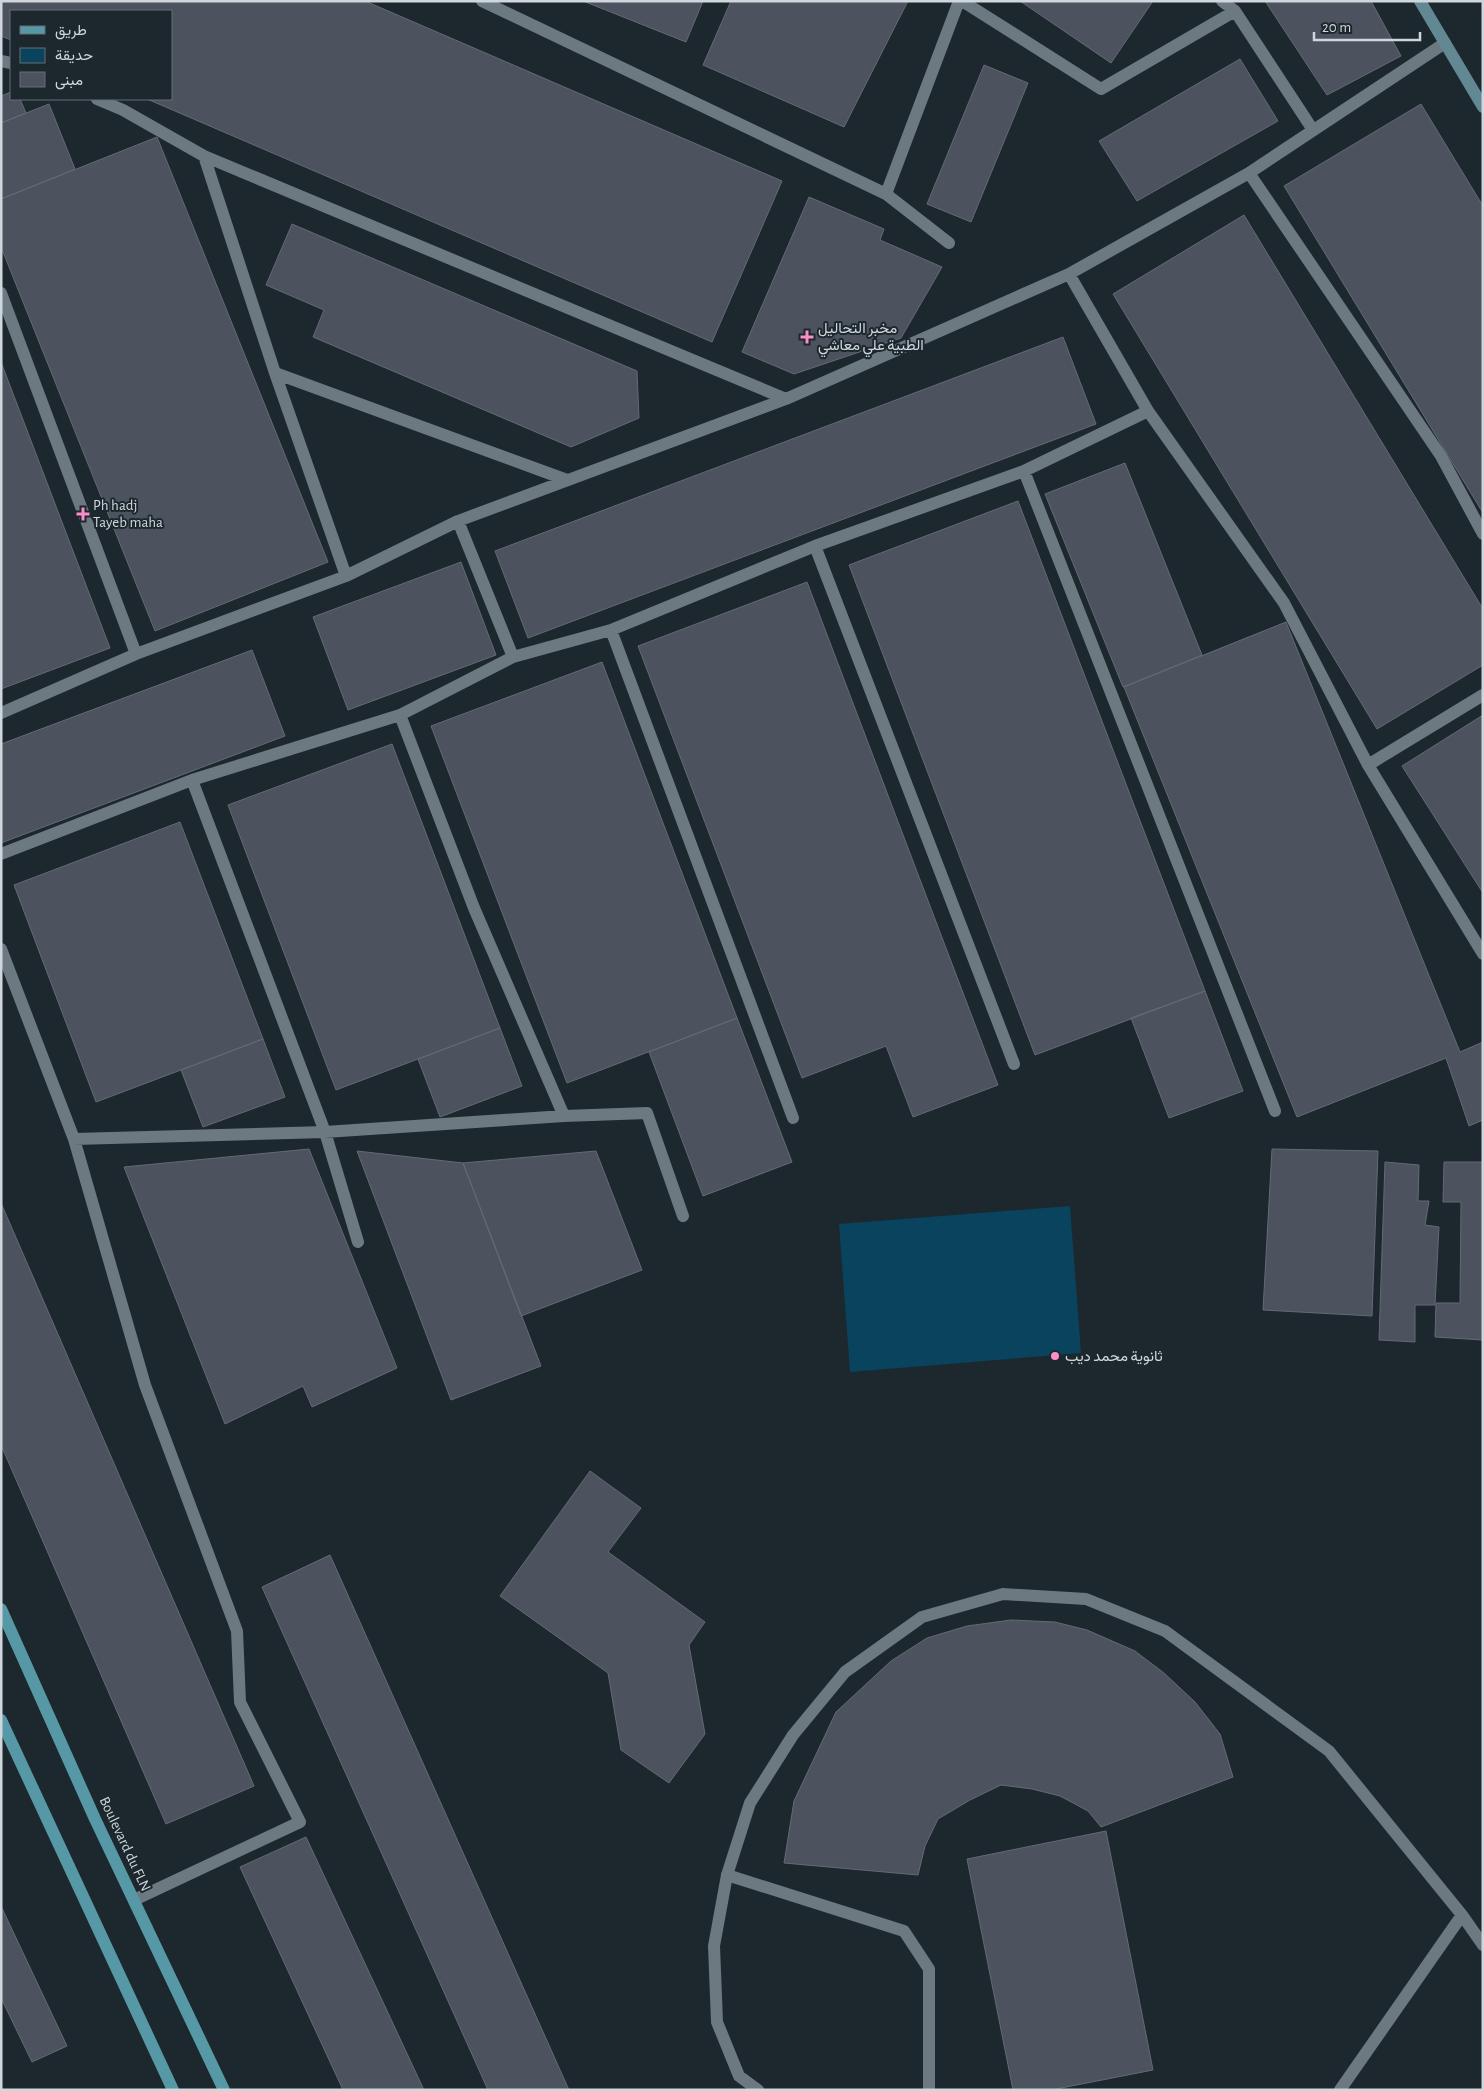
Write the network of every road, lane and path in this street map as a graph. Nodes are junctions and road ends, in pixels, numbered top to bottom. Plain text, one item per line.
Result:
1 (482, 1) edge
2 (960, 1) edge
3 (1222, 1) edge
4 (1420, 1) edge
5 (1235, 11) junction
6 (1444, 43) junction
7 (99, 100) edge
8 (1483, 107) edge
9 (1313, 130) junction
10 (204, 156) junction
11 (1249, 173) junction
12 (886, 194) junction
13 (950, 243) dead end
14 (1069, 274) junction
15 (1, 293) edge
16 (275, 373) junction
17 (786, 399) junction
18 (1148, 411) junction
19 (1024, 471) junction
20 (567, 480) junction
21 (458, 521) junction
22 (1483, 534) edge
23 (815, 546) junction
24 (346, 576) junction
25 (611, 630) junction
26 (136, 654) junction
27 (513, 657) junction
28 (1483, 694) edge
29 (1, 713) edge
30 (400, 715) junction
31 (1368, 765) junction
32 (192, 780) junction
33 (1, 854) edge
34 (1, 949) edge
35 (1483, 954) edge
36 (1014, 1064) dead end
37 (1275, 1112) dead end
38 (564, 1116) junction
39 (793, 1118) dead end
40 (325, 1132) junction
41 (74, 1139) junction
42 (684, 1216) dead end
43 (358, 1242) dead end
44 (1, 1609) edge
45 (1, 1720) edge
46 (727, 1875) junction
47 (134, 1900) junction
48 (1462, 1916) junction
49 (1483, 1945) edge
50 (173, 2090) edge
51 (224, 2090) edge
52 (758, 2090) edge
53 (929, 2090) edge
54 (1340, 2090) edge

1 - 12 street
2 - 5 street
2 - 12 street
3 - 5 street
4 - 6 street
5 - 9 street
6 - 8 street
6 - 9 street
7 - 10 street
9 - 11 street
10 - 16 street
10 - 17 street
11 - 14 street
11 - 22 street
12 - 13 street
14 - 17 street
14 - 18 street
15 - 26 street
16 - 20 street
16 - 24 street
17 - 20 street
18 - 19 street
18 - 31 street
19 - 23 street
19 - 37 street
20 - 21 street
21 - 24 street
21 - 27 street
23 - 25 street
23 - 36 street
24 - 26 street
25 - 27 street
25 - 39 street
26 - 29 street
27 - 30 street
28 - 31 street
30 - 32 street
30 - 38 street
31 - 35 street
32 - 33 street
32 - 40 street
34 - 41 street
38 - 40 street
38 - 42 street
40 - 41 street
40 - 43 street
41 - 47 street
44 - 47 main road, Boulevard du FLN
45 - 50 main road
46 - 48 street
46 - 52 street
46 - 53 street
47 - 51 main road, Boulevard du FLN
48 - 49 street
48 - 54 street

